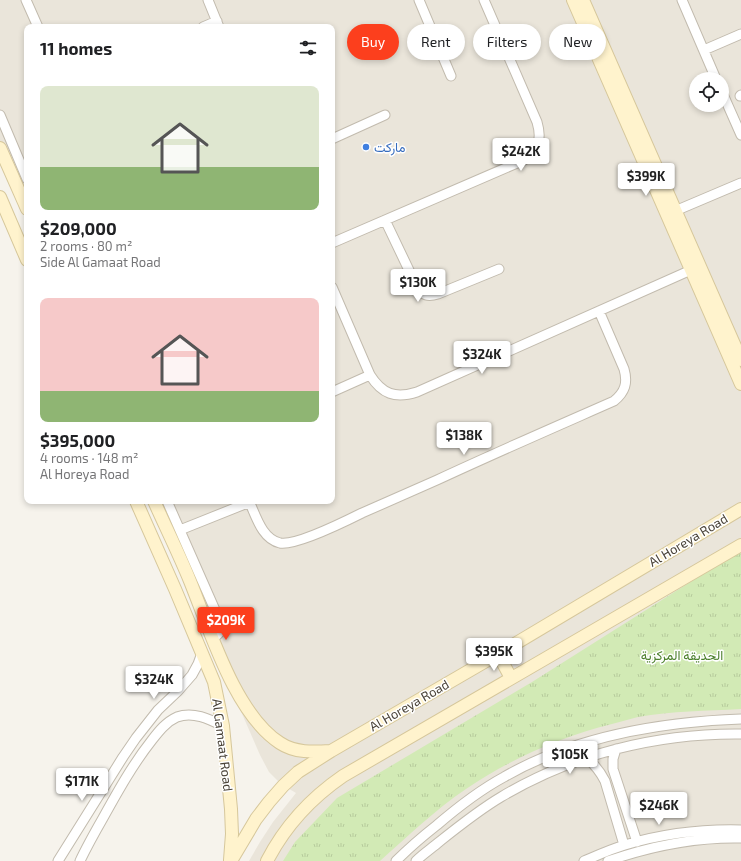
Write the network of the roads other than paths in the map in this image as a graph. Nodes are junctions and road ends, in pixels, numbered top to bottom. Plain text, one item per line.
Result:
1 (26, 0) edge
2 (208, 0) edge
3 (419, 0) edge
4 (484, 0) edge
5 (573, 0) edge
6 (583, 0) edge
7 (682, 0) edge
8 (37, 24) edge
9 (218, 24) edge
10 (741, 34) edge
11 (704, 50) junction
12 (713, 72) edge
13 (451, 76) dead end
14 (729, 108) edge
15 (0, 115) edge
16 (385, 116) dead end
17 (636, 133) junction
18 (741, 136) edge
19 (335, 138) edge
20 (0, 148) edge
21 (24, 172) edge
22 (741, 183) edge
23 (0, 197) edge
24 (24, 202) edge
25 (675, 211) junction
26 (385, 220) junction
27 (335, 242) edge
28 (24, 251) edge
29 (499, 269) dead end
30 (691, 270) junction
31 (335, 294) edge
32 (599, 311) junction
33 (741, 360) edge
34 (370, 375) junction
35 (741, 384) edge
36 (335, 391) edge
37 (137, 504) edge
38 (156, 504) edge
39 (168, 504) edge
40 (245, 504) edge
41 (251, 504) edge
42 (741, 509) edge
43 (175, 533) junction
44 (741, 545) edge
45 (212, 639) junction
46 (200, 648) junction
47 (498, 654) junction
48 (511, 678) junction
49 (741, 719) edge
50 (223, 726) junction
51 (741, 734) edge
52 (616, 749) junction
53 (332, 751) junction
54 (123, 757) junction
55 (587, 758) junction
56 (134, 764) junction
57 (741, 830) edge
58 (727, 834) junction
59 (741, 838) edge
60 (637, 842) junction
61 (624, 845) junction
62 (58, 861) edge
63 (80, 861) edge
64 (231, 861) edge
65 (267, 861) edge
66 (396, 861) edge
67 (416, 861) edge
68 (584, 861) edge
69 (608, 861) edge

1 - 8 street
2 - 9 street
3 - 13 street
4 - 26 street
5 - 17 main road
6 - 17 main road
7 - 11 street
10 - 11 street
11 - 12 street
14 - 18 street
15 - 21 street
16 - 19 street
17 - 25 main road
17 - 30 main road
20 - 24 main road
22 - 25 street
23 - 28 main road
25 - 33 main road
26 - 27 street
26 - 29 street
30 - 32 street
30 - 35 main road
31 - 34 street
32 - 34 street
32 - 41 street
34 - 36 street
37 - 46 main road, Al Gamaat Road
38 - 43 main road, Al Gamaat Road
39 - 43 street
40 - 43 street
42 - 47 main road, Al Horeya Road
43 - 45 main road, Al Gamaat Road
44 - 48 main road
45 - 46 main road
45 - 53 main road, Al Gamaat Road
46 - 50 main road, Al Gamaat Road
46 - 54 street
47 - 48 main road
47 - 53 main road, Al Horeya Road
48 - 65 main road
49 - 66 street
50 - 56 street
50 - 64 main road, Al Gamaat Road
51 - 52 street
52 - 55 street
52 - 60 street
53 - 64 main road, Al Horeya Road
54 - 56 street
54 - 62 street
55 - 61 street
55 - 67 street
56 - 63 street
57 - 58 street
58 - 59 street
58 - 60 street
58 - 69 street
60 - 61 street
61 - 68 street

